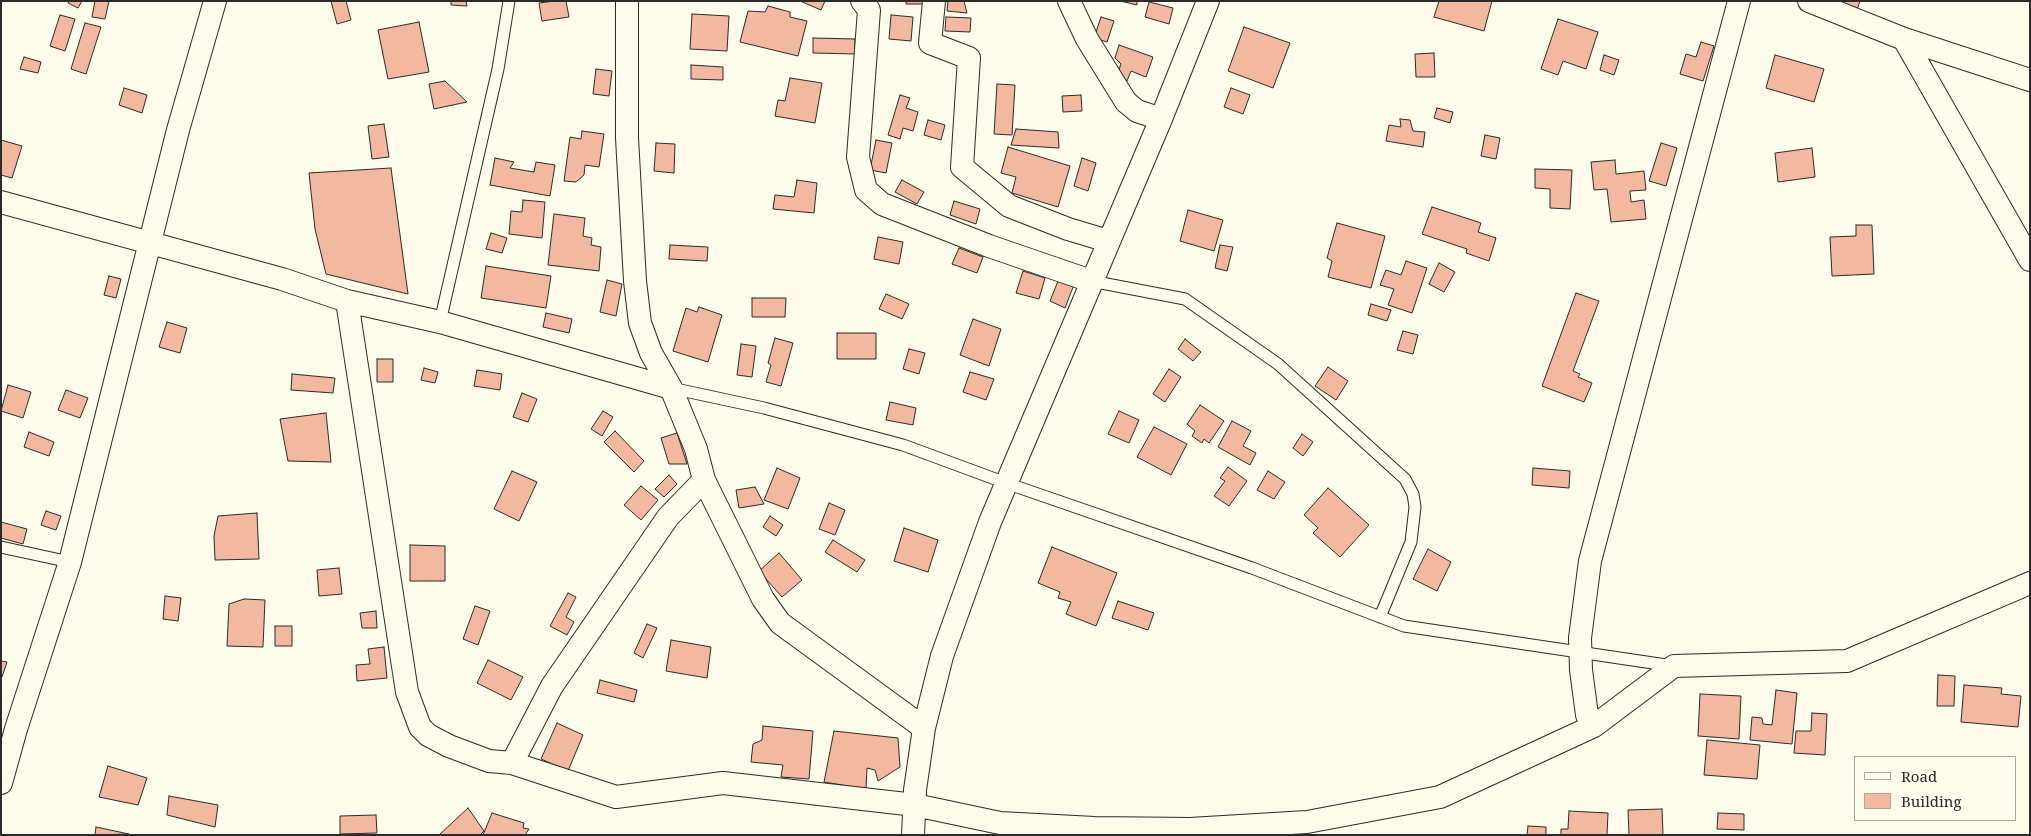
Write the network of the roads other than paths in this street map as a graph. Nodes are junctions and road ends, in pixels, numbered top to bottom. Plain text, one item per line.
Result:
1 (215, 1) edge
2 (509, 1) edge
3 (627, 1) edge
4 (862, 1) edge
5 (934, 1) edge
6 (1069, 1) edge
7 (1208, 1) edge
8 (1739, 1) edge
9 (1809, 1) edge
10 (1904, 38) junction
11 (2030, 80) edge
12 (1161, 120) junction
13 (1, 202) edge
14 (1108, 241) junction
15 (151, 243) junction
16 (2030, 260) edge
17 (1091, 281) junction
18 (347, 301) junction
19 (440, 322) junction
20 (671, 388) junction
21 (704, 480) junction
22 (1006, 483) junction
23 (1, 547) edge
24 (70, 562) junction
25 (2030, 584) edge
26 (1380, 617) junction
27 (1581, 652) junction
28 (1674, 666) junction
29 (1594, 726) junction
30 (924, 728) junction
31 (5, 753) edge
32 (512, 763) junction
33 (1, 783) edge
34 (915, 805) junction
35 (913, 835) edge

1 - 15 street
2 - 19 lane
3 - 20 street
4 - 17 street
5 - 14 street
6 - 12 street
7 - 12 street
8 - 27 street
9 - 10 street
10 - 11 street
10 - 16 street
12 - 14 street
13 - 15 street
14 - 17 street
15 - 18 street
15 - 24 street
17 - 22 street
17 - 26 lane
18 - 19 street
18 - 32 street
19 - 20 street
20 - 21 street
20 - 22 lane
21 - 30 street
21 - 32 street
22 - 26 lane
22 - 30 street
23 - 24 lane
24 - 31 street
25 - 28 street
26 - 27 lane
27 - 28 lane
27 - 29 street
28 - 29 street
29 - 34 street
30 - 34 street
31 - 33 street
32 - 34 street
34 - 35 street

